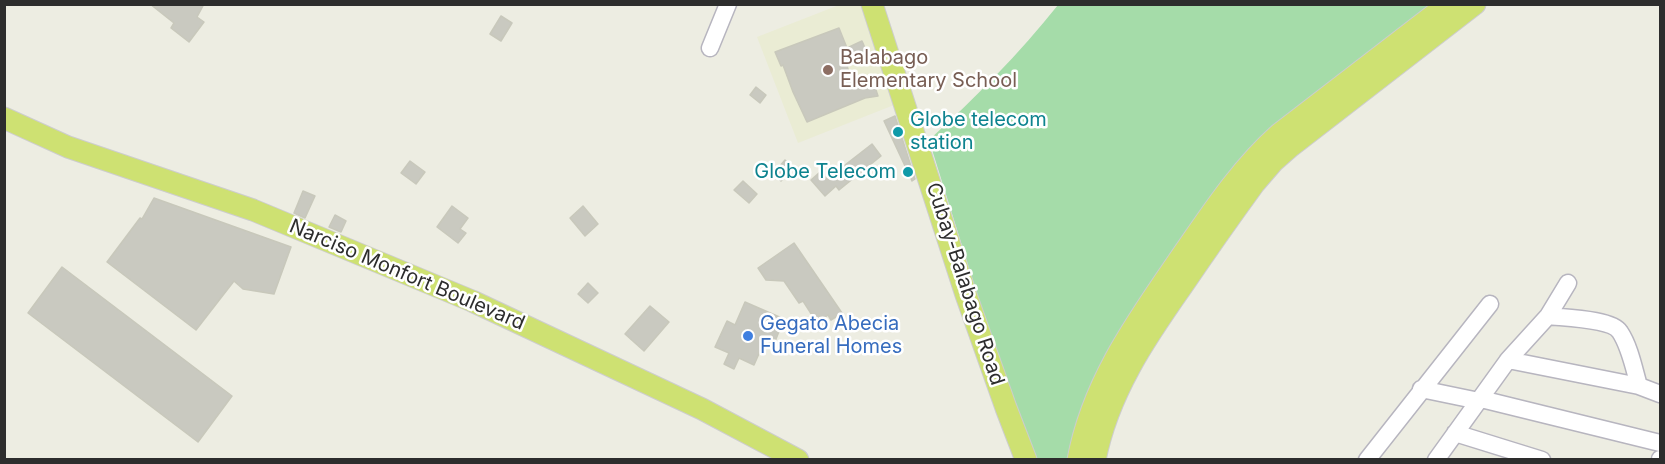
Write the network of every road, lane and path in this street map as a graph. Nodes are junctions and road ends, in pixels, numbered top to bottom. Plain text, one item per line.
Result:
1 (728, 4) edge
2 (872, 4) edge
3 (1448, 4) edge
4 (1475, 4) edge
5 (710, 48) dead end
6 (4, 118) edge
7 (1568, 283) dead end
8 (1490, 304) dead end
9 (1548, 316) junction
10 (1508, 360) junction
11 (1639, 386) junction
12 (1421, 388) junction
13 (1660, 394) edge
14 (1480, 400) junction
15 (1455, 433) junction
16 (1660, 443) edge
17 (798, 459) edge
18 (1026, 459) edge
19 (1078, 459) edge
20 (1095, 459) edge
21 (1367, 459) edge
22 (1436, 459) edge
23 (1542, 459) edge

1 - 5 street
2 - 18 main road, Cubay-Balabago Road
3 - 19 main road
4 - 20 main road
6 - 17 main road, Narciso Monfort Boulevard
7 - 9 street
8 - 12 street
9 - 10 street
9 - 11 street
10 - 11 street
10 - 14 street
11 - 13 street
12 - 14 street
12 - 21 street
14 - 15 street
14 - 16 street
15 - 22 street
15 - 23 street

